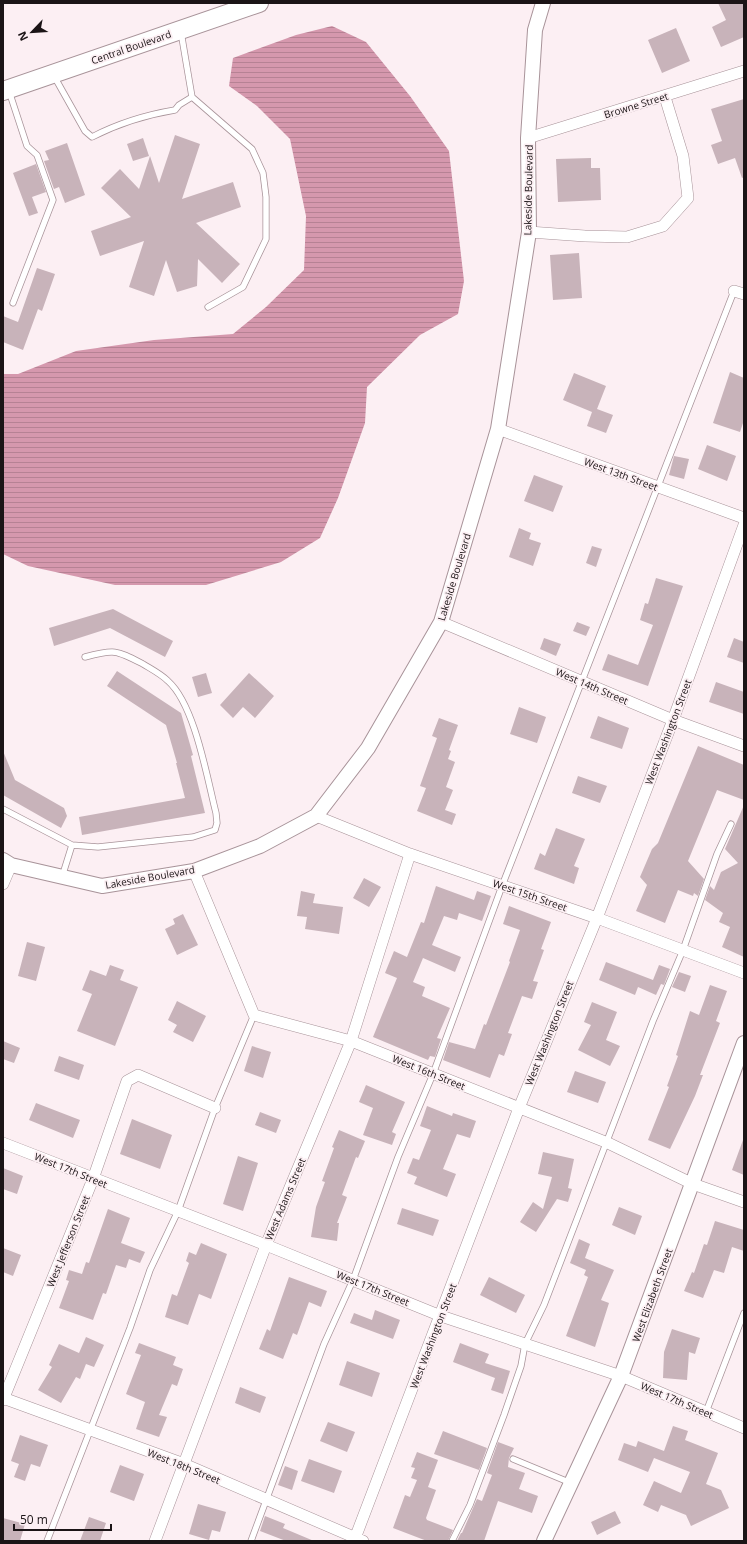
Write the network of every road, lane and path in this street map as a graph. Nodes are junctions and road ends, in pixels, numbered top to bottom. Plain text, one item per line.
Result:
1 (259, 3) edge
2 (543, 3) edge
3 (181, 30) junction
4 (744, 71) edge
5 (53, 74) junction
6 (6, 90) edge
7 (192, 97) junction
8 (664, 97) junction
9 (528, 138) junction
10 (528, 232) junction
11 (739, 293) edge
12 (13, 303) dead end
13 (208, 307) dead end
14 (498, 429) junction
15 (659, 488) junction
16 (744, 518) edge
17 (744, 525) edge
18 (440, 622) junction
19 (85, 657) dead end
20 (583, 682) junction
21 (673, 720) junction
22 (744, 746) edge
23 (3, 809) edge
24 (316, 816) junction
25 (731, 824) dead end
26 (72, 845) junction
27 (410, 854) junction
28 (7, 862) edge
29 (194, 871) junction
30 (62, 877) junction
31 (3, 884) edge
32 (502, 886) junction
33 (597, 918) junction
34 (683, 950) junction
35 (744, 973) edge
36 (254, 1015) junction
37 (351, 1041) junction
38 (744, 1042) edge
39 (433, 1074) junction
40 (215, 1108) junction
41 (519, 1108) junction
42 (3, 1143) edge
43 (608, 1143) junction
44 (93, 1179) junction
45 (693, 1184) junction
46 (744, 1202) edge
47 (178, 1212) junction
48 (266, 1245) junction
49 (353, 1280) junction
50 (744, 1313) edge
51 (441, 1316) junction
52 (525, 1344) junction
53 (621, 1376) junction
54 (3, 1398) edge
55 (706, 1412) junction
56 (744, 1428) edge
57 (90, 1429) junction
58 (513, 1459) dead end
59 (184, 1464) junction
60 (571, 1483) junction
61 (268, 1501) junction
62 (357, 1540) edge
63 (48, 1541) edge
64 (155, 1541) edge
65 (251, 1541) edge
66 (452, 1541) edge
67 (544, 1541) edge

1 - 3 main road, Central Boulevard
2 - 9 street, Lakeside Boulevard
3 - 5 main road, Central Boulevard
3 - 7 lane
4 - 8 street, Browne Street
5 - 6 main road, Central Boulevard
5 - 7 lane
6 - 12 lane
7 - 13 lane
8 - 9 street, Browne Street
8 - 10 street
9 - 10 street, Lakeside Boulevard
10 - 14 street, Lakeside Boulevard
11 - 15 lane
14 - 15 street, West 13th Street
14 - 18 street, Lakeside Boulevard
15 - 16 street, West 13th Street
15 - 20 lane
17 - 21 street, West Washington Street
18 - 20 street, West 14th Street
18 - 24 street, Lakeside Boulevard
19 - 26 lane
20 - 21 street, West 14th Street
20 - 32 lane
21 - 22 street, West 14th Street
21 - 33 street, West Washington Street
23 - 26 lane
24 - 27 street, West 15th Street
24 - 29 street, Lakeside Boulevard
25 - 34 lane
26 - 30 lane
27 - 32 street, West 15th Street
27 - 37 street, West Adams Street
28 - 30 street, Lakeside Boulevard
28 - 31 street
29 - 30 street, Lakeside Boulevard
29 - 36 street
32 - 33 street, West 15th Street
32 - 39 lane
33 - 34 street, West 15th Street
33 - 41 street, West Washington Street
34 - 35 street, West 15th Street
34 - 43 lane
36 - 37 street, West 16th Street
36 - 40 lane
37 - 39 street, West 16th Street
37 - 48 street, West Adams Street
38 - 45 street, West Elizabeth Street
39 - 41 street, West 16th Street
39 - 49 lane
40 - 44 street, West Jefferson Street
40 - 47 lane
41 - 43 street, West 16th Street
41 - 51 street, West Washington Street
42 - 44 street, West 17th Street
43 - 45 street, West 16th Street
43 - 52 lane
44 - 47 street, West 17th Street
44 - 54 street, West Jefferson Street
45 - 46 street, West 16th Street
45 - 53 street, West Elizabeth Street
47 - 48 street, West 17th Street
47 - 57 lane
48 - 49 street, West 17th Street
48 - 59 street, West Adams Street
49 - 51 street, West 17th Street
49 - 61 lane
50 - 55 lane
51 - 52 street, West 17th Street
51 - 62 street, West Washington Street
52 - 53 street, West 17th Street
52 - 66 lane
53 - 55 street, West 17th Street
53 - 60 street, West Elizabeth Street
54 - 57 street, West 18th Street
55 - 56 street, West 17th Street
57 - 59 street, West 18th Street
57 - 63 lane
58 - 60 lane
59 - 61 street, West 18th Street
59 - 64 street, West Adams Street
60 - 67 street, West Elizabeth Street
61 - 62 street, West 18th Street
61 - 65 lane

